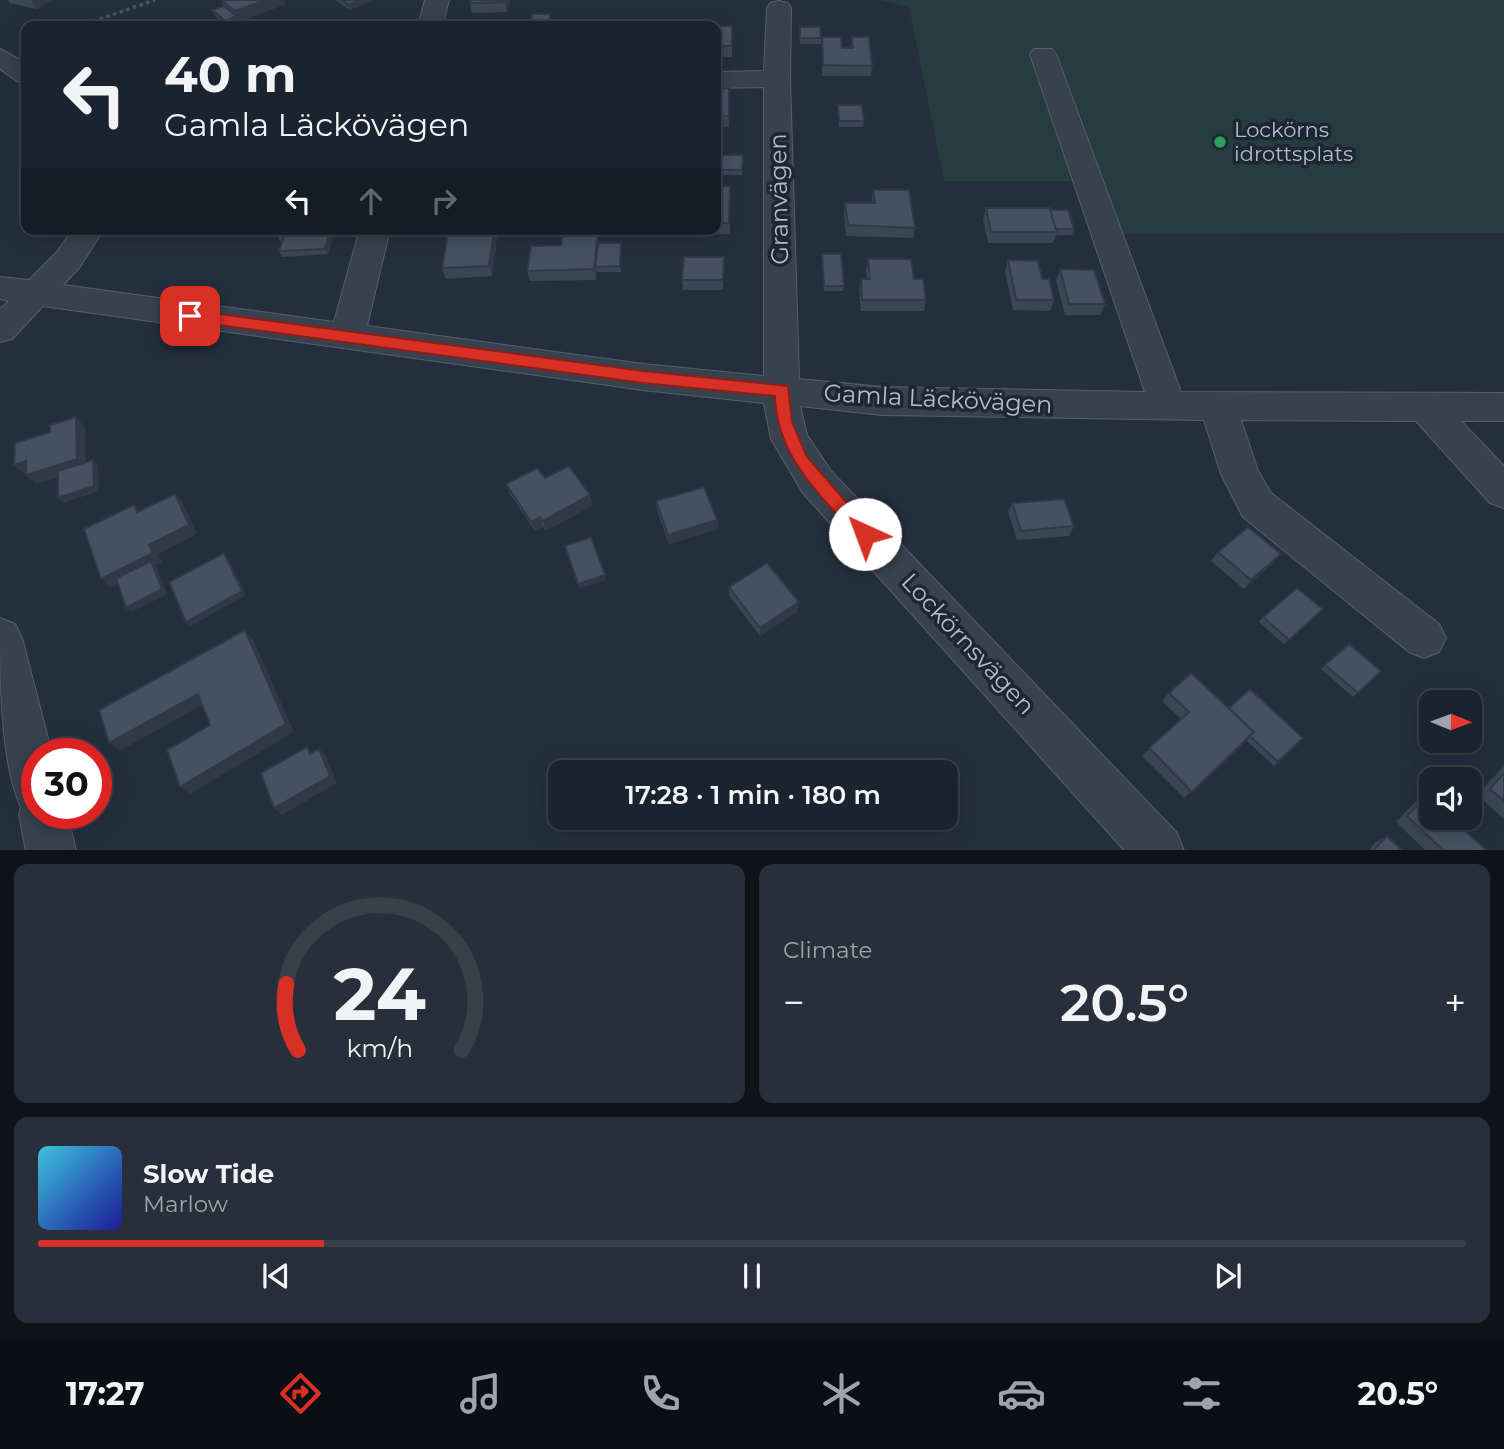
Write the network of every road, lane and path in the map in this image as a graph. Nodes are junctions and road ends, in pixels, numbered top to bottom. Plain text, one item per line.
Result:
1 (155, 0) edge
2 (437, 0) edge
3 (779, 8) dead end
4 (94, 21) edge
5 (431, 21) edge
6 (1043, 54) dead end
7 (0, 57) edge
8 (21, 72) edge
9 (777, 79) junction
10 (721, 80) edge
11 (85, 235) edge
12 (373, 235) edge
13 (17, 291) edge
14 (0, 330) edge
15 (347, 337) junction
16 (782, 390) junction
17 (1168, 406) junction
18 (1218, 407) junction
19 (1504, 407) edge
20 (1425, 408) junction
21 (1504, 492) edge
22 (0, 638) edge
23 (1424, 638) dead end
24 (24, 738) edge
25 (46, 829) edge
26 (51, 850) edge
27 (1159, 850) edge

1 - 4 path
2 - 5 street
3 - 9 street, Granvägen
6 - 17 street
7 - 8 street
9 - 10 street
9 - 16 street, Granvägen
11 - 13 street
12 - 15 street
13 - 14 street
13 - 15 street, Gamla Läckövägen
15 - 16 street, Gamla Läckövägen
16 - 17 street, Gamla Läckövägen
16 - 27 street, Lockörnsvägen
17 - 18 street, Gamla Läckövägen
18 - 20 street, Gamla Läckövägen
18 - 23 street
19 - 20 street, Gamla Läckövägen
20 - 21 street
22 - 24 street
25 - 26 street

